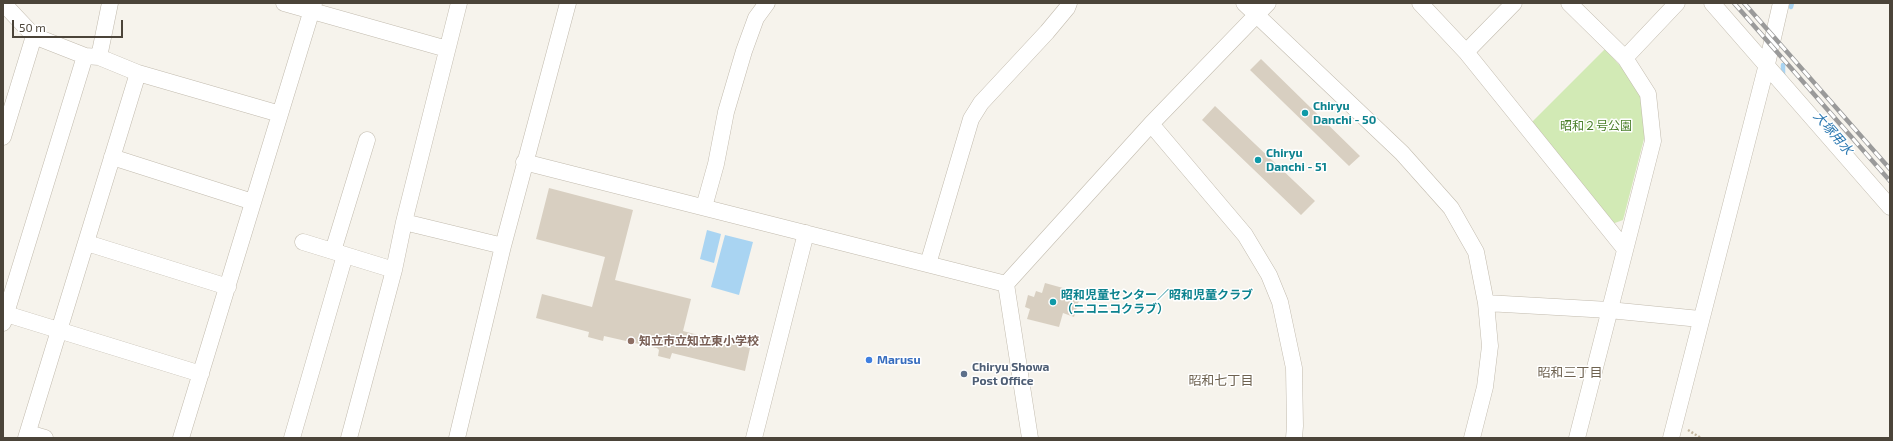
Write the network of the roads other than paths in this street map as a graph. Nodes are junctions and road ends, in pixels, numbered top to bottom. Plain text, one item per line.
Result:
1 (3, 3) edge
2 (110, 3) edge
3 (284, 3) edge
4 (459, 3) edge
5 (568, 3) edge
6 (766, 3) edge
7 (1069, 3) edge
8 (1244, 3) edge
9 (1268, 3) edge
10 (1420, 3) edge
11 (1514, 3) edge
12 (1569, 3) edge
13 (1677, 3) edge
14 (1712, 3) edge
15 (1781, 3) edge
16 (312, 7) edge
17 (1257, 16) junction
18 (34, 36) junction
19 (447, 49) junction
20 (1466, 52) junction
21 (92, 56) junction
22 (1625, 58) junction
23 (1767, 64) junction
24 (138, 73) junction
25 (7, 111) edge
26 (280, 114) junction
27 (1151, 124) junction
28 (3, 137) edge
29 (367, 140) dead end
30 (112, 157) junction
31 (524, 162) junction
32 (253, 202) junction
33 (704, 207) junction
34 (1890, 207) edge
35 (404, 222) junction
36 (806, 233) junction
37 (303, 242) dead end
38 (87, 243) junction
39 (503, 246) junction
40 (1624, 248) junction
41 (339, 253) junction
42 (928, 264) junction
43 (394, 270) junction
44 (1006, 284) junction
45 (228, 287) junction
46 (1486, 303) junction
47 (1609, 310) junction
48 (4, 317) edge
49 (1700, 319) junction
50 (60, 330) junction
51 (201, 374) junction
52 (27, 435) edge
53 (45, 438) edge
54 (181, 438) edge
55 (292, 438) edge
56 (349, 438) edge
57 (457, 438) edge
58 (754, 438) edge
59 (1030, 438) edge
60 (1294, 438) edge
61 (1472, 438) edge
62 (1577, 438) edge
63 (1671, 438) edge

1 - 18 street
2 - 21 street
3 - 16 street
4 - 19 street
5 - 31 street
6 - 33 street
7 - 42 street
8 - 17 street
9 - 17 street
10 - 20 street
11 - 20 street
12 - 22 street
13 - 22 street
14 - 23 street
15 - 23 street
16 - 19 street
16 - 26 street
17 - 27 street
17 - 46 street
18 - 21 street
18 - 25 street
19 - 35 street
20 - 40 street
21 - 24 street
21 - 48 street
22 - 40 street
23 - 34 street
23 - 49 street
24 - 26 street
24 - 30 street
25 - 28 street
26 - 32 street
27 - 44 street
27 - 60 street
29 - 41 street
30 - 32 street
30 - 38 street
31 - 33 street
31 - 39 street
32 - 45 street
33 - 36 street
35 - 39 street
35 - 43 street
36 - 42 street
36 - 58 street
37 - 41 street
38 - 45 street
38 - 50 street
39 - 57 street
40 - 47 street
41 - 43 street
41 - 55 street
42 - 44 street
43 - 56 street
44 - 59 street
45 - 51 street
46 - 47 street
46 - 61 street
47 - 49 street
47 - 62 street
48 - 50 street
49 - 63 street
50 - 51 street
50 - 52 street
51 - 54 street
52 - 53 street

